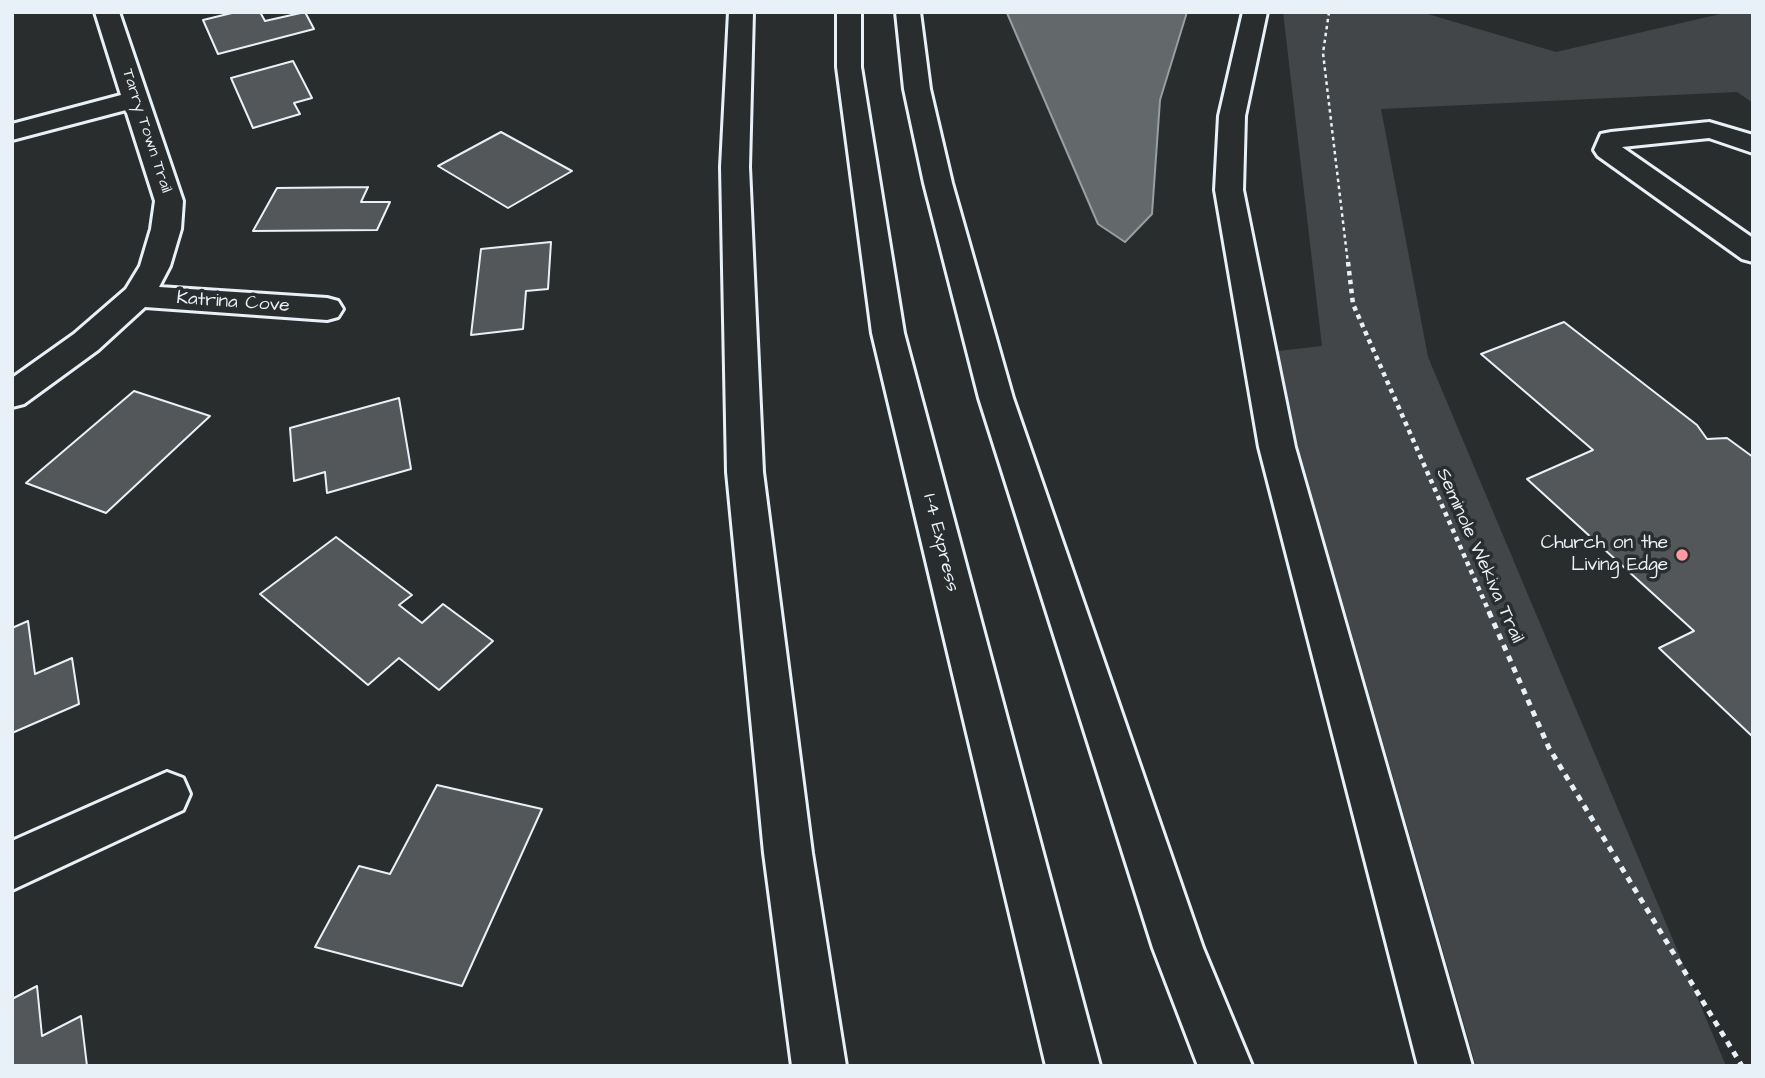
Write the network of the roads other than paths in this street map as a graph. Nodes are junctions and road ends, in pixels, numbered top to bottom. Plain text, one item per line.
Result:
1 (107, 12) edge
2 (741, 12) edge
3 (849, 12) edge
4 (908, 12) edge
5 (1255, 12) edge
6 (136, 99) junction
7 (12, 132) edge
8 (1753, 145) edge
9 (1753, 252) edge
10 (138, 296) junction
11 (327, 309) dead end
12 (12, 395) edge
13 (167, 794) dead end
14 (12, 866) edge
15 (819, 1066) edge
16 (1073, 1066) edge
17 (1225, 1066) edge
18 (1445, 1066) edge

1 - 6 main road, Tarry Town Trail
2 - 15 main road
3 - 16 main road, I-4 Express
4 - 17 main road
5 - 18 main road
6 - 7 main road
6 - 10 main road, Tarry Town Trail
8 - 9 main road
10 - 11 main road, Katrina Cove
10 - 12 main road, Tarry Town Trail
13 - 14 main road

